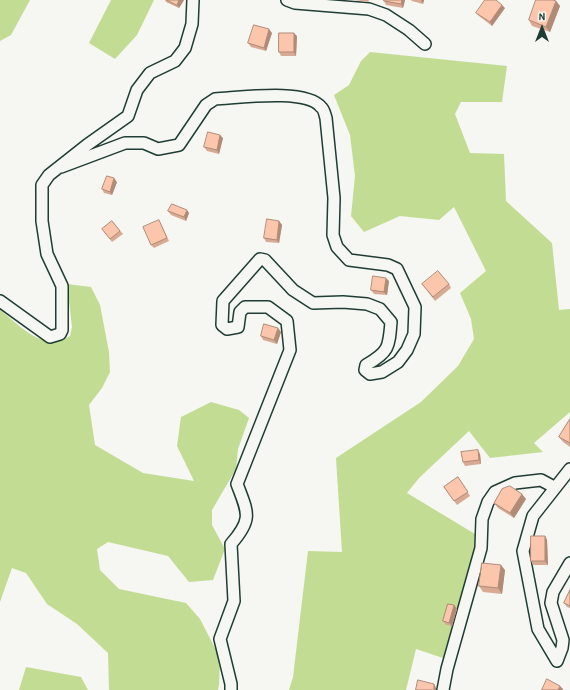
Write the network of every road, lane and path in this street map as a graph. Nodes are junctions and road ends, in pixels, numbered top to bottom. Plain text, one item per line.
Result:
1 (193, 0) edge
2 (287, 0) edge
3 (425, 44) dead end
4 (62, 167) junction
5 (0, 301) edge
6 (570, 469) edge
7 (554, 487) junction
8 (570, 563) edge
9 (565, 580) edge
10 (231, 690) edge
11 (443, 690) edge

1 - 4 street
2 - 3 street
4 - 5 street
4 - 10 street
6 - 7 street
7 - 9 street
7 - 11 street
8 - 9 street

